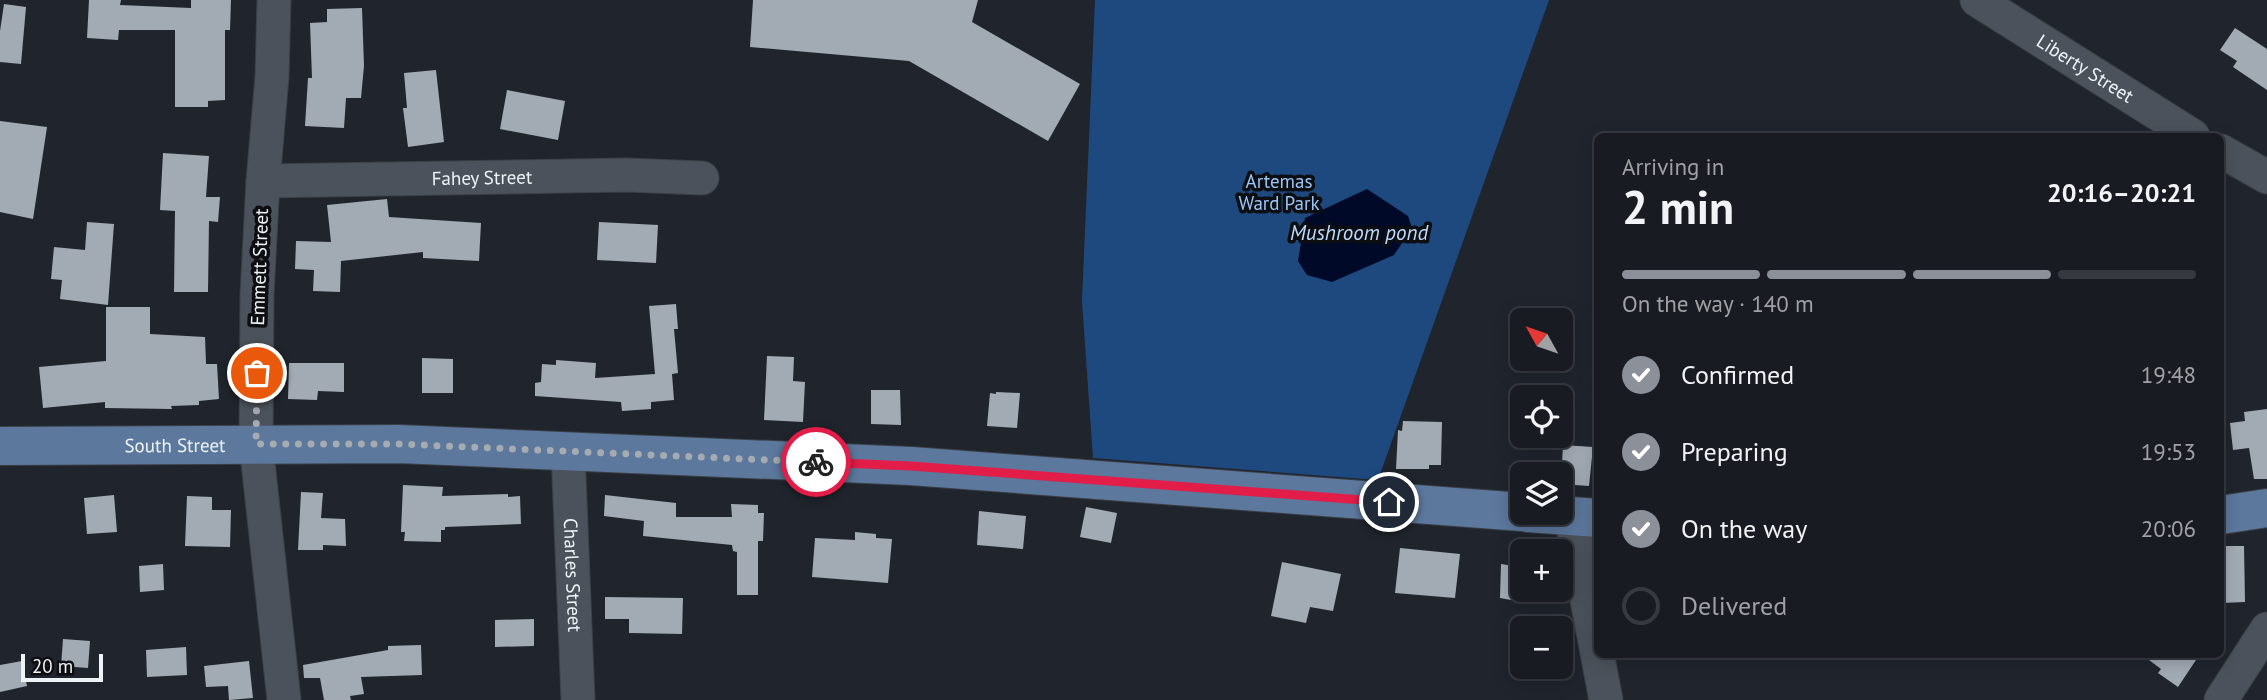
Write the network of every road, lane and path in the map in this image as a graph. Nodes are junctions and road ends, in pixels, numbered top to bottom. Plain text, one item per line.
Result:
1 (274, 0) edge
2 (1977, 0) edge
3 (2188, 133) edge
4 (2224, 154) edge
5 (2267, 177) edge
6 (702, 178) dead end
7 (263, 181) junction
8 (256, 444) junction
9 (0, 446) edge
10 (568, 451) junction
11 (2267, 508) edge
12 (1510, 511) edge
13 (2224, 515) edge
14 (1585, 517) edge
15 (1594, 595) edge
16 (2267, 629) edge
17 (1601, 658) edge
18 (284, 700) edge
19 (578, 700) edge
20 (1606, 700) edge
21 (2221, 700) edge

1 - 7 street, Emmett Street
2 - 3 street, Liberty Street
4 - 5 street
6 - 7 street, Fahey Street
7 - 8 street, Emmett Street
8 - 9 main road, South Street
8 - 10 main road, South Street
8 - 18 street, Emmett Street
10 - 12 main road, South Street
10 - 19 street, Charles Street
11 - 13 main road
14 - 15 street
16 - 21 street
17 - 20 street

